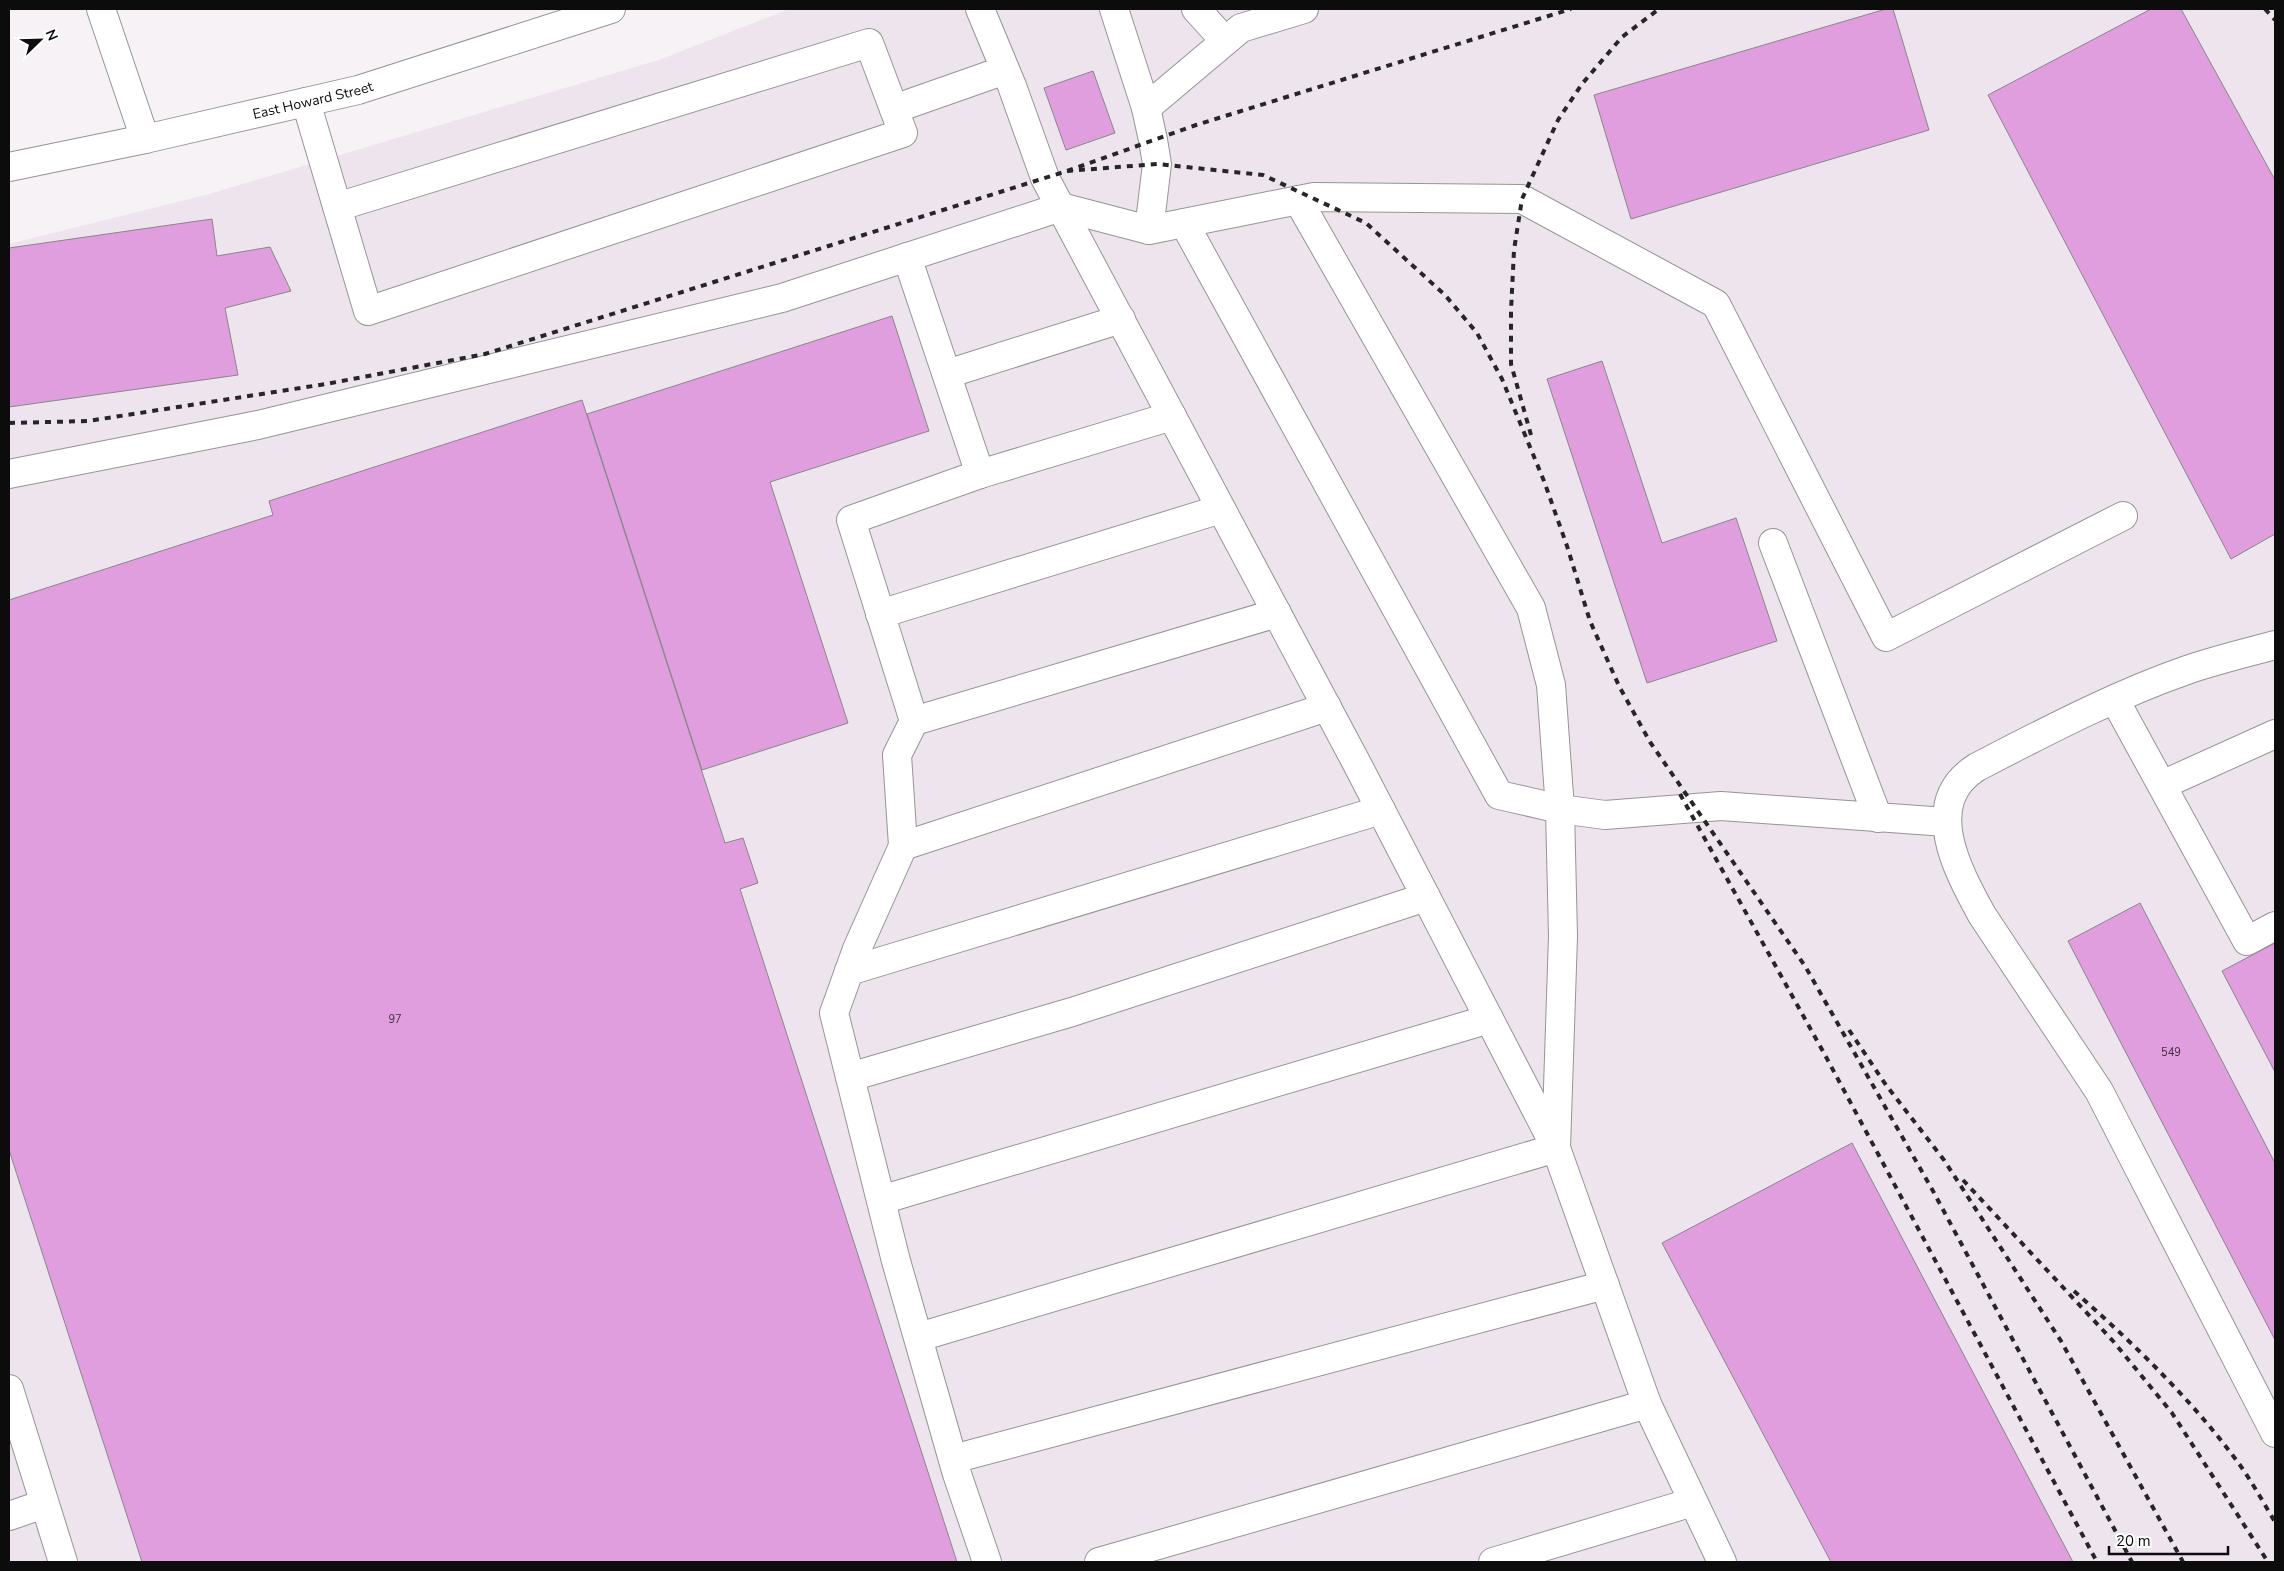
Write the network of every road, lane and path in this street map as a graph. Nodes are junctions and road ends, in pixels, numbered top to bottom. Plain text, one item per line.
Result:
1 (101, 9) edge
2 (611, 9) edge
3 (980, 9) edge
4 (1114, 9) edge
5 (1196, 9) edge
6 (1304, 9) edge
7 (1225, 41) junction
8 (1006, 70) junction
9 (306, 102) junction
10 (1146, 108) junction
11 (894, 109) junction
12 (145, 139) junction
13 (9, 167) edge
14 (1298, 200) junction
15 (337, 207) junction
16 (1061, 207) junction
17 (1184, 223) junction
18 (1149, 230) junction
19 (907, 257) junction
20 (1121, 319) junction
21 (947, 374) junction
22 (1172, 416) junction
23 (9, 474) edge
24 (980, 474) junction
25 (1221, 509) junction
26 (2123, 516) dead end
27 (1773, 543) dead end
28 (1277, 613) junction
29 (880, 614) junction
30 (2275, 645) edge
31 (2115, 700) junction
32 (1327, 707) junction
33 (914, 721) junction
34 (2275, 734) edge
35 (2162, 785) junction
36 (1560, 809) junction
37 (1381, 810) junction
38 (1878, 818) junction
39 (1946, 822) junction
40 (903, 846) junction
41 (1426, 897) junction
42 (2275, 926) edge
43 (849, 971) junction
44 (1489, 1019) junction
45 (850, 1077) junction
46 (1556, 1148) junction
47 (881, 1200) junction
48 (1604, 1285) junction
49 (918, 1337) junction
50 (11, 1404) edge
51 (1647, 1404) junction
52 (2275, 1433) edge
53 (953, 1459) junction
54 (1693, 1502) junction
55 (44, 1504) junction
56 (9, 1516) edge
57 (62, 1562) edge
58 (987, 1562) edge
59 (1099, 1562) edge
60 (1493, 1562) edge
61 (1722, 1562) edge

1 - 12 street
2 - 9 street, East Howard Street
3 - 8 street
4 - 10 street
5 - 7 street
6 - 7 street
7 - 10 street
8 - 11 street
8 - 16 street
9 - 12 street, East Howard Street
9 - 15 street
10 - 18 street
11 - 15 street
11 - 15 street
12 - 13 street, East Howard Street
14 - 17 street
14 - 26 street
14 - 36 street
16 - 18 street
16 - 19 street
16 - 20 street
17 - 18 street
17 - 36 street
19 - 21 street
19 - 23 street
20 - 21 street
20 - 22 street
21 - 24 street
22 - 24 street
22 - 25 street
24 - 29 street
25 - 28 street
25 - 29 street
27 - 38 street
28 - 32 street
28 - 33 street
29 - 33 street
30 - 31 street
31 - 35 street
31 - 39 street
32 - 37 street
32 - 40 street
33 - 40 street
34 - 35 street
35 - 42 street
36 - 38 street
36 - 46 street
37 - 41 street
37 - 43 street
38 - 39 street
39 - 52 street
40 - 43 street
41 - 44 street
41 - 45 street
43 - 45 street
44 - 46 street
44 - 47 street
45 - 47 street
46 - 48 street
46 - 49 street
47 - 49 street
48 - 51 street
48 - 53 street
49 - 53 street
50 - 55 street
51 - 54 street
51 - 59 street
53 - 58 street
54 - 60 street
54 - 61 street
55 - 56 street
55 - 57 street

